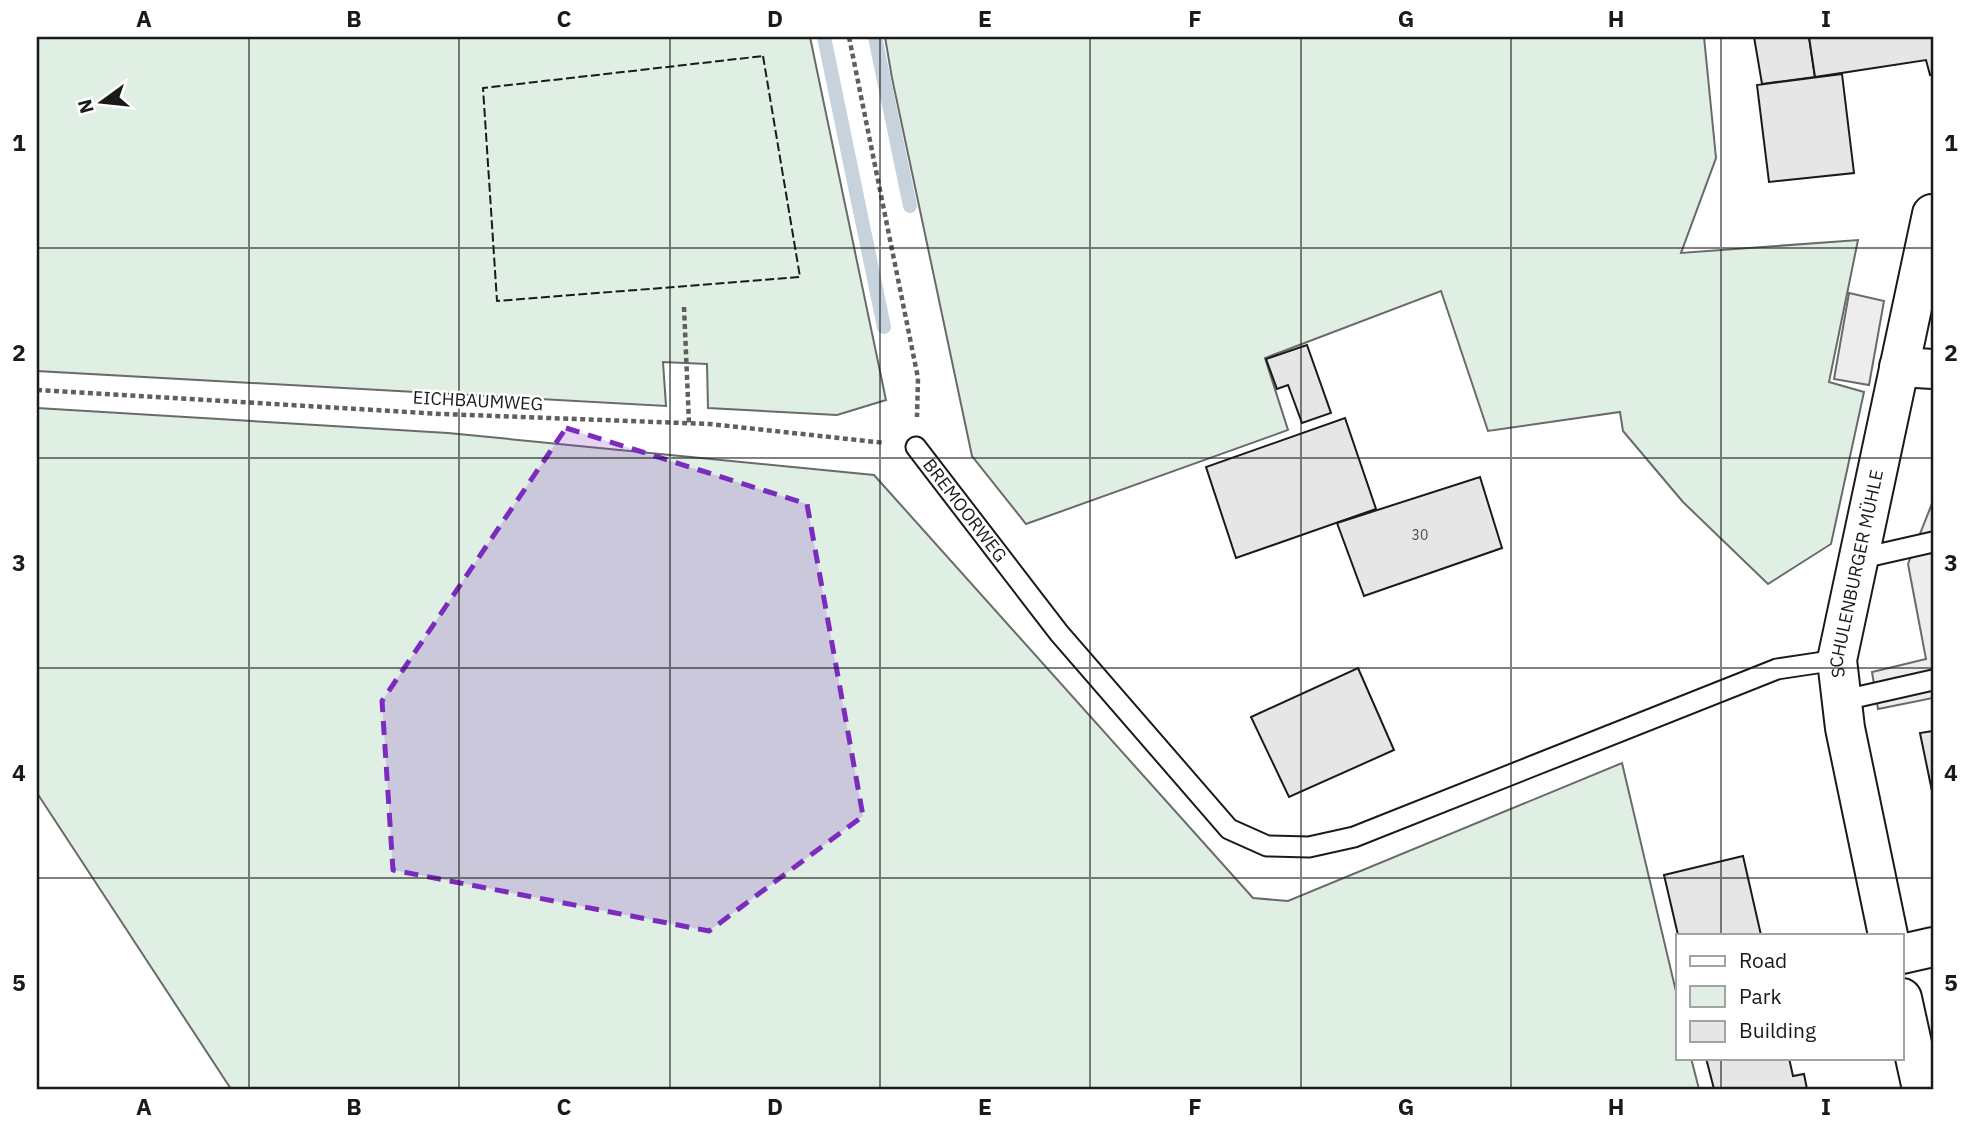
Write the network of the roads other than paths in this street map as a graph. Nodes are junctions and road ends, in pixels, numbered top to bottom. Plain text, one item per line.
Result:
1 (1932, 214) edge
2 (1916, 368) edge
3 (916, 447) road end
4 (1933, 542) edge
5 (1858, 559) junction
6 (1837, 660) junction
7 (1933, 680) edge
8 (1840, 701) junction
9 (1888, 934) edge
10 (1933, 947) edge
11 (1904, 954) edge
12 (1904, 1007) edge
13 (1922, 1089) edge

1 - 2 street, SCHULENBURGER MÜHLE
2 - 5 street, SCHULENBURGER MÜHLE
3 - 6 lane, BREMOORWEG
4 - 5 lane
5 - 6 street, SCHULENBURGER MÜHLE
6 - 8 street, SCHULENBURGER MÜHLE
7 - 8 lane
8 - 9 street, SCHULENBURGER MÜHLE
10 - 11 street
12 - 13 street

